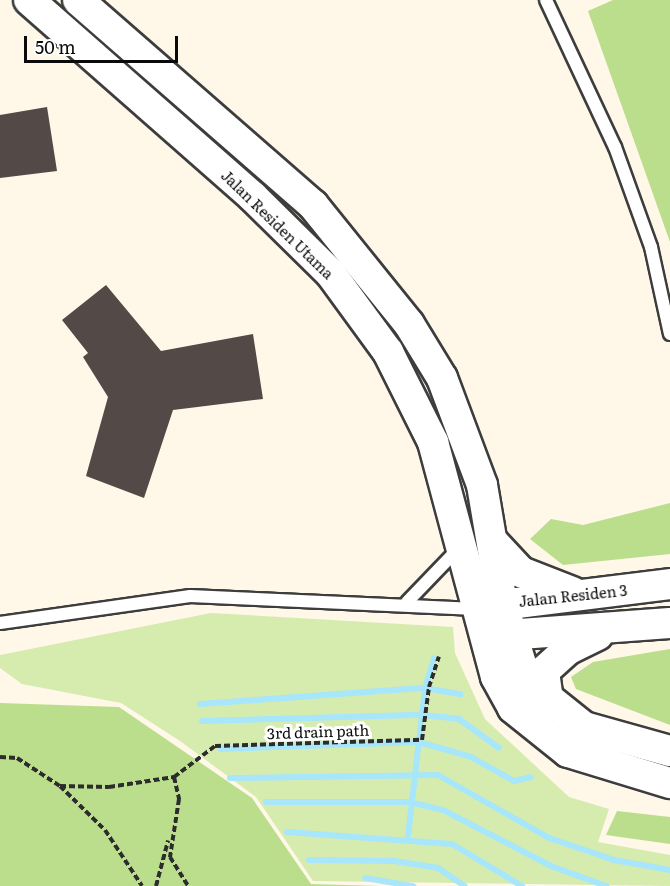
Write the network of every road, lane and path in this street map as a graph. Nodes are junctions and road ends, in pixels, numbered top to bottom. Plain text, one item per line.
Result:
1 (546, 0) edge
2 (35, 2) edge
3 (84, 3) edge
4 (670, 334) edge
5 (493, 542) junction
6 (462, 545) junction
7 (670, 584) edge
8 (583, 596) junction
9 (407, 602) junction
10 (494, 621) junction
11 (0, 623) edge
12 (670, 623) edge
13 (605, 632) junction
14 (439, 657) dead end
15 (548, 700) junction
16 (670, 751) edge
17 (0, 757) edge
18 (174, 777) junction
19 (670, 783) edge
20 (60, 786) junction
21 (170, 839) junction
22 (142, 886) edge
23 (156, 886) edge
24 (188, 886) edge

1 - 4 lane
2 - 6 street, Jalan Residen Utama
3 - 5 street
5 - 8 street
5 - 10 street
6 - 9 lane
6 - 10 street, Jalan Residen Utama
7 - 8 street, Jalan Residen 3
8 - 10 street, Jalan Residen 3
9 - 10 lane
9 - 11 lane
10 - 13 street
10 - 15 street
10 - 19 street
12 - 13 street
13 - 15 street
14 - 18 path, 3rd drain path
15 - 16 street
17 - 20 path
18 - 20 path
18 - 21 path
20 - 22 path
21 - 23 path
21 - 24 path

